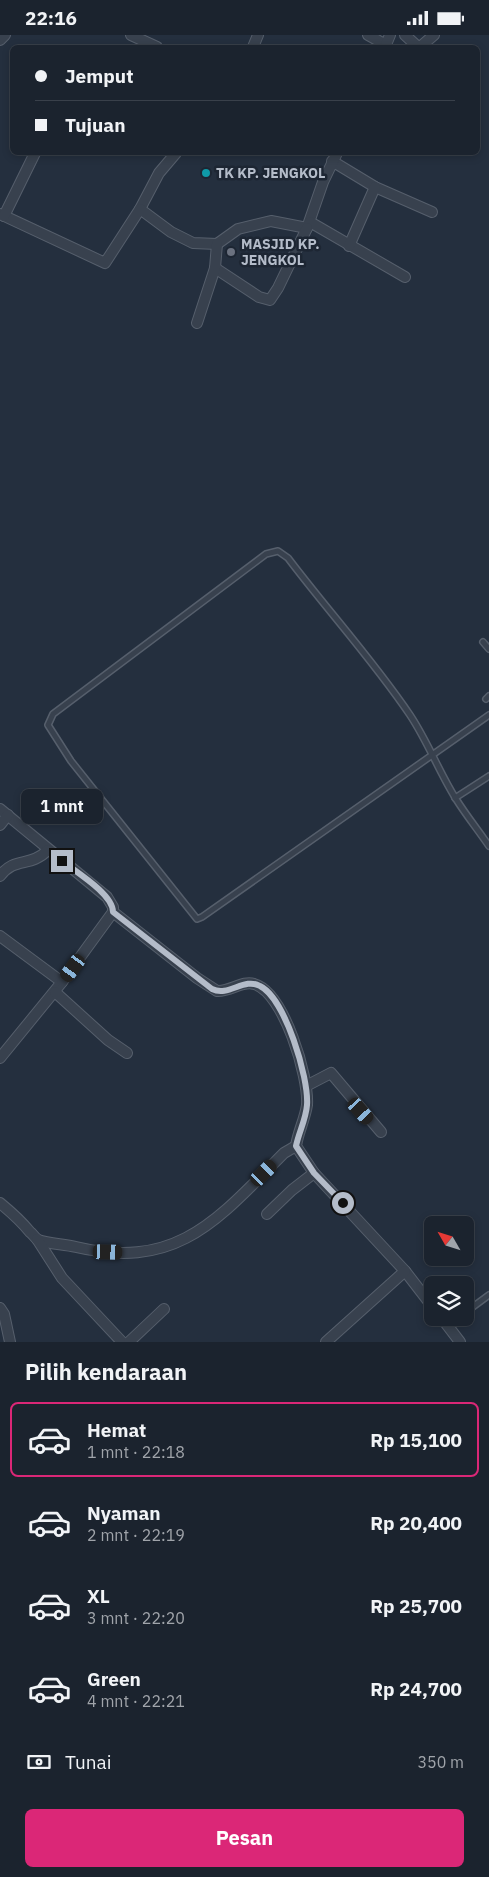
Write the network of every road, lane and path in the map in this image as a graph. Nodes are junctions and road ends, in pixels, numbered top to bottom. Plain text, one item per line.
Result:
1 (6, 35) edge
2 (131, 35) edge
3 (368, 35) edge
4 (404, 35) edge
5 (434, 35) edge
6 (0, 40) edge
7 (387, 43) edge
8 (152, 45) edge
9 (416, 45) edge
10 (422, 45) edge
11 (34, 155) edge
12 (174, 155) edge
13 (334, 157) edge
14 (375, 187) junction
15 (140, 209) junction
16 (432, 212) dead end
17 (2, 215) edge
18 (308, 225) junction
19 (217, 244) junction
20 (350, 246) junction
21 (215, 268) junction
22 (405, 277) dead end
23 (198, 323) dead end
24 (484, 642) dead end
25 (489, 649) edge
26 (489, 715) edge
27 (432, 754) junction
28 (489, 776) edge
29 (455, 798) junction
30 (4, 812) edge
31 (0, 825) edge
32 (489, 846) edge
33 (48, 849) junction
34 (0, 876) edge
35 (113, 912) junction
36 (0, 936) edge
37 (62, 982) junction
38 (55, 992) junction
39 (127, 1053) dead end
40 (0, 1058) edge
41 (306, 1086) junction
42 (381, 1132) dead end
43 (296, 1146) junction
44 (314, 1173) junction
45 (0, 1203) edge
46 (267, 1214) dead end
47 (37, 1239) junction
48 (405, 1271) junction
49 (489, 1295) edge
50 (424, 1296) edge
51 (474, 1306) edge
52 (0, 1308) edge
53 (164, 1309) dead end
54 (448, 1326) edge
55 (134, 1340) edge
56 (10, 1342) edge
57 (122, 1342) edge
58 (326, 1342) edge
59 (460, 1342) edge

1 - 6 street
2 - 8 street
3 - 7 street
4 - 9 street
5 - 10 street
11 - 17 street
12 - 15 street
13 - 14 street
13 - 18 street
14 - 16 street
14 - 20 street
15 - 17 street
15 - 19 street
18 - 19 street
18 - 20 street
18 - 21 street
19 - 21 street
20 - 22 street
21 - 23 street
24 - 25 lane
26 - 27 lane
27 - 27 lane
27 - 29 lane
28 - 29 lane
29 - 32 lane
30 - 31 street
30 - 33 street
33 - 34 street
33 - 35 street
35 - 37 street
35 - 41 street
36 - 37 street
37 - 38 street
38 - 39 street
38 - 40 street
41 - 42 street
41 - 43 street
43 - 44 street
43 - 47 street
44 - 46 street
44 - 48 street
45 - 47 street
47 - 57 street
48 - 50 street
48 - 58 street
49 - 51 lane
52 - 56 street
53 - 55 street
54 - 59 street

